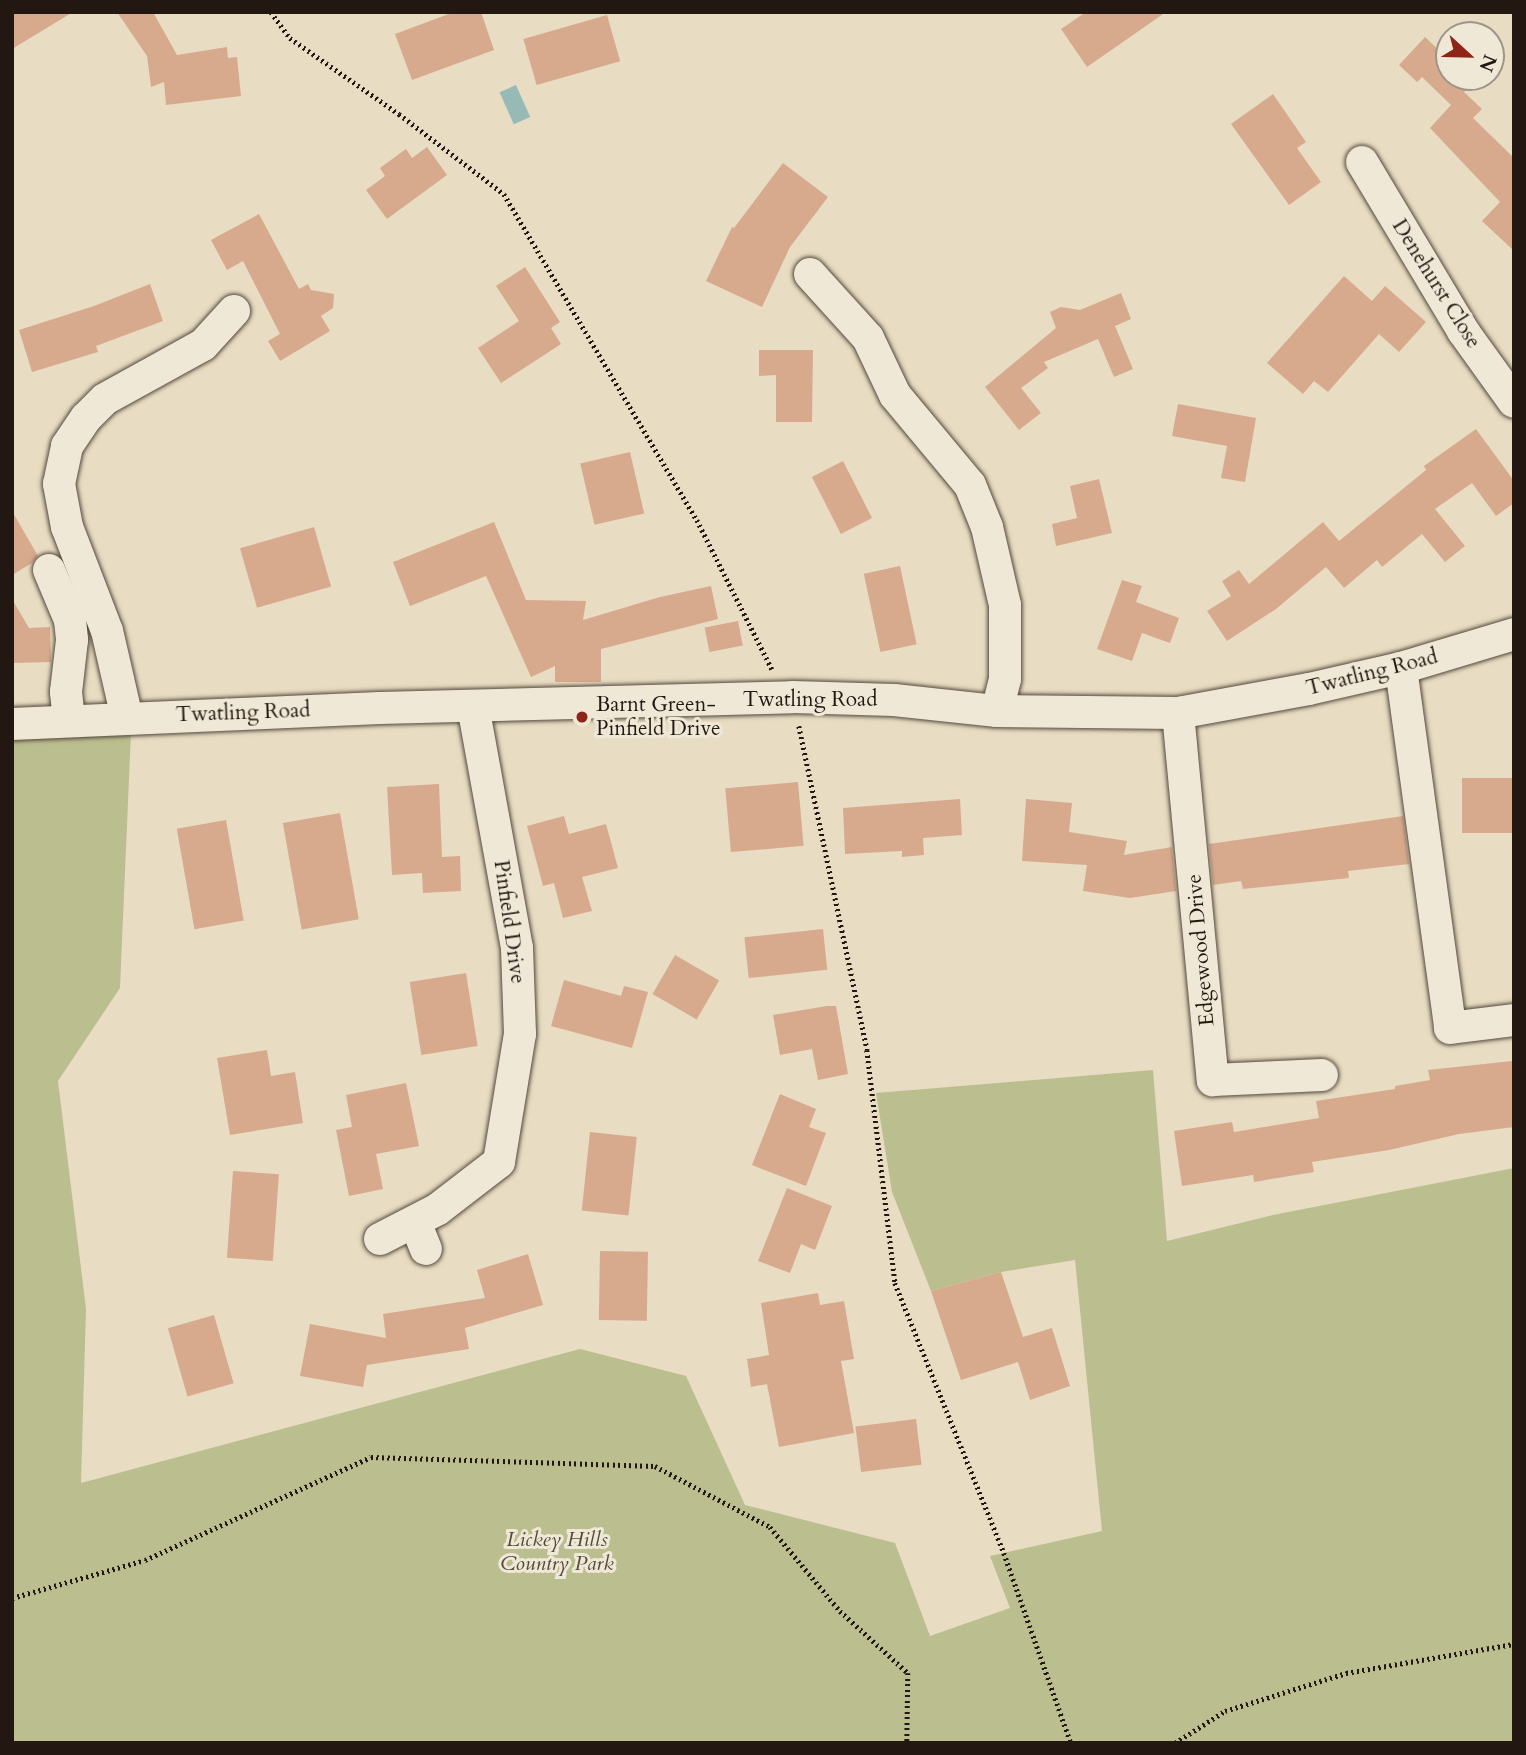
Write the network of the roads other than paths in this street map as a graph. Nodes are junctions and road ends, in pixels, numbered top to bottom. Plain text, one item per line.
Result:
1 (1362, 162) dead end
2 (810, 274) dead end
3 (234, 311) dead end
4 (1514, 402) edge
5 (49, 570) dead end
6 (1514, 634) edge
7 (1401, 668) junction
8 (473, 706) junction
9 (997, 711) junction
10 (1178, 713) junction
11 (127, 718) junction
12 (69, 721) junction
13 (12, 724) edge
14 (1514, 1020) edge
15 (1322, 1075) dead end
16 (380, 1239) dead end

1 - 4 street, Denehurst Close
2 - 9 street
3 - 11 street
5 - 12 street
6 - 7 street, Twatling Road
7 - 10 street, Twatling Road
7 - 14 street
8 - 9 street, Twatling Road
8 - 11 street, Twatling Road
8 - 16 street, Pinfield Drive
9 - 10 street, Twatling Road
10 - 15 street, Edgewood Drive
11 - 12 street, Twatling Road
12 - 13 street, Twatling Road

